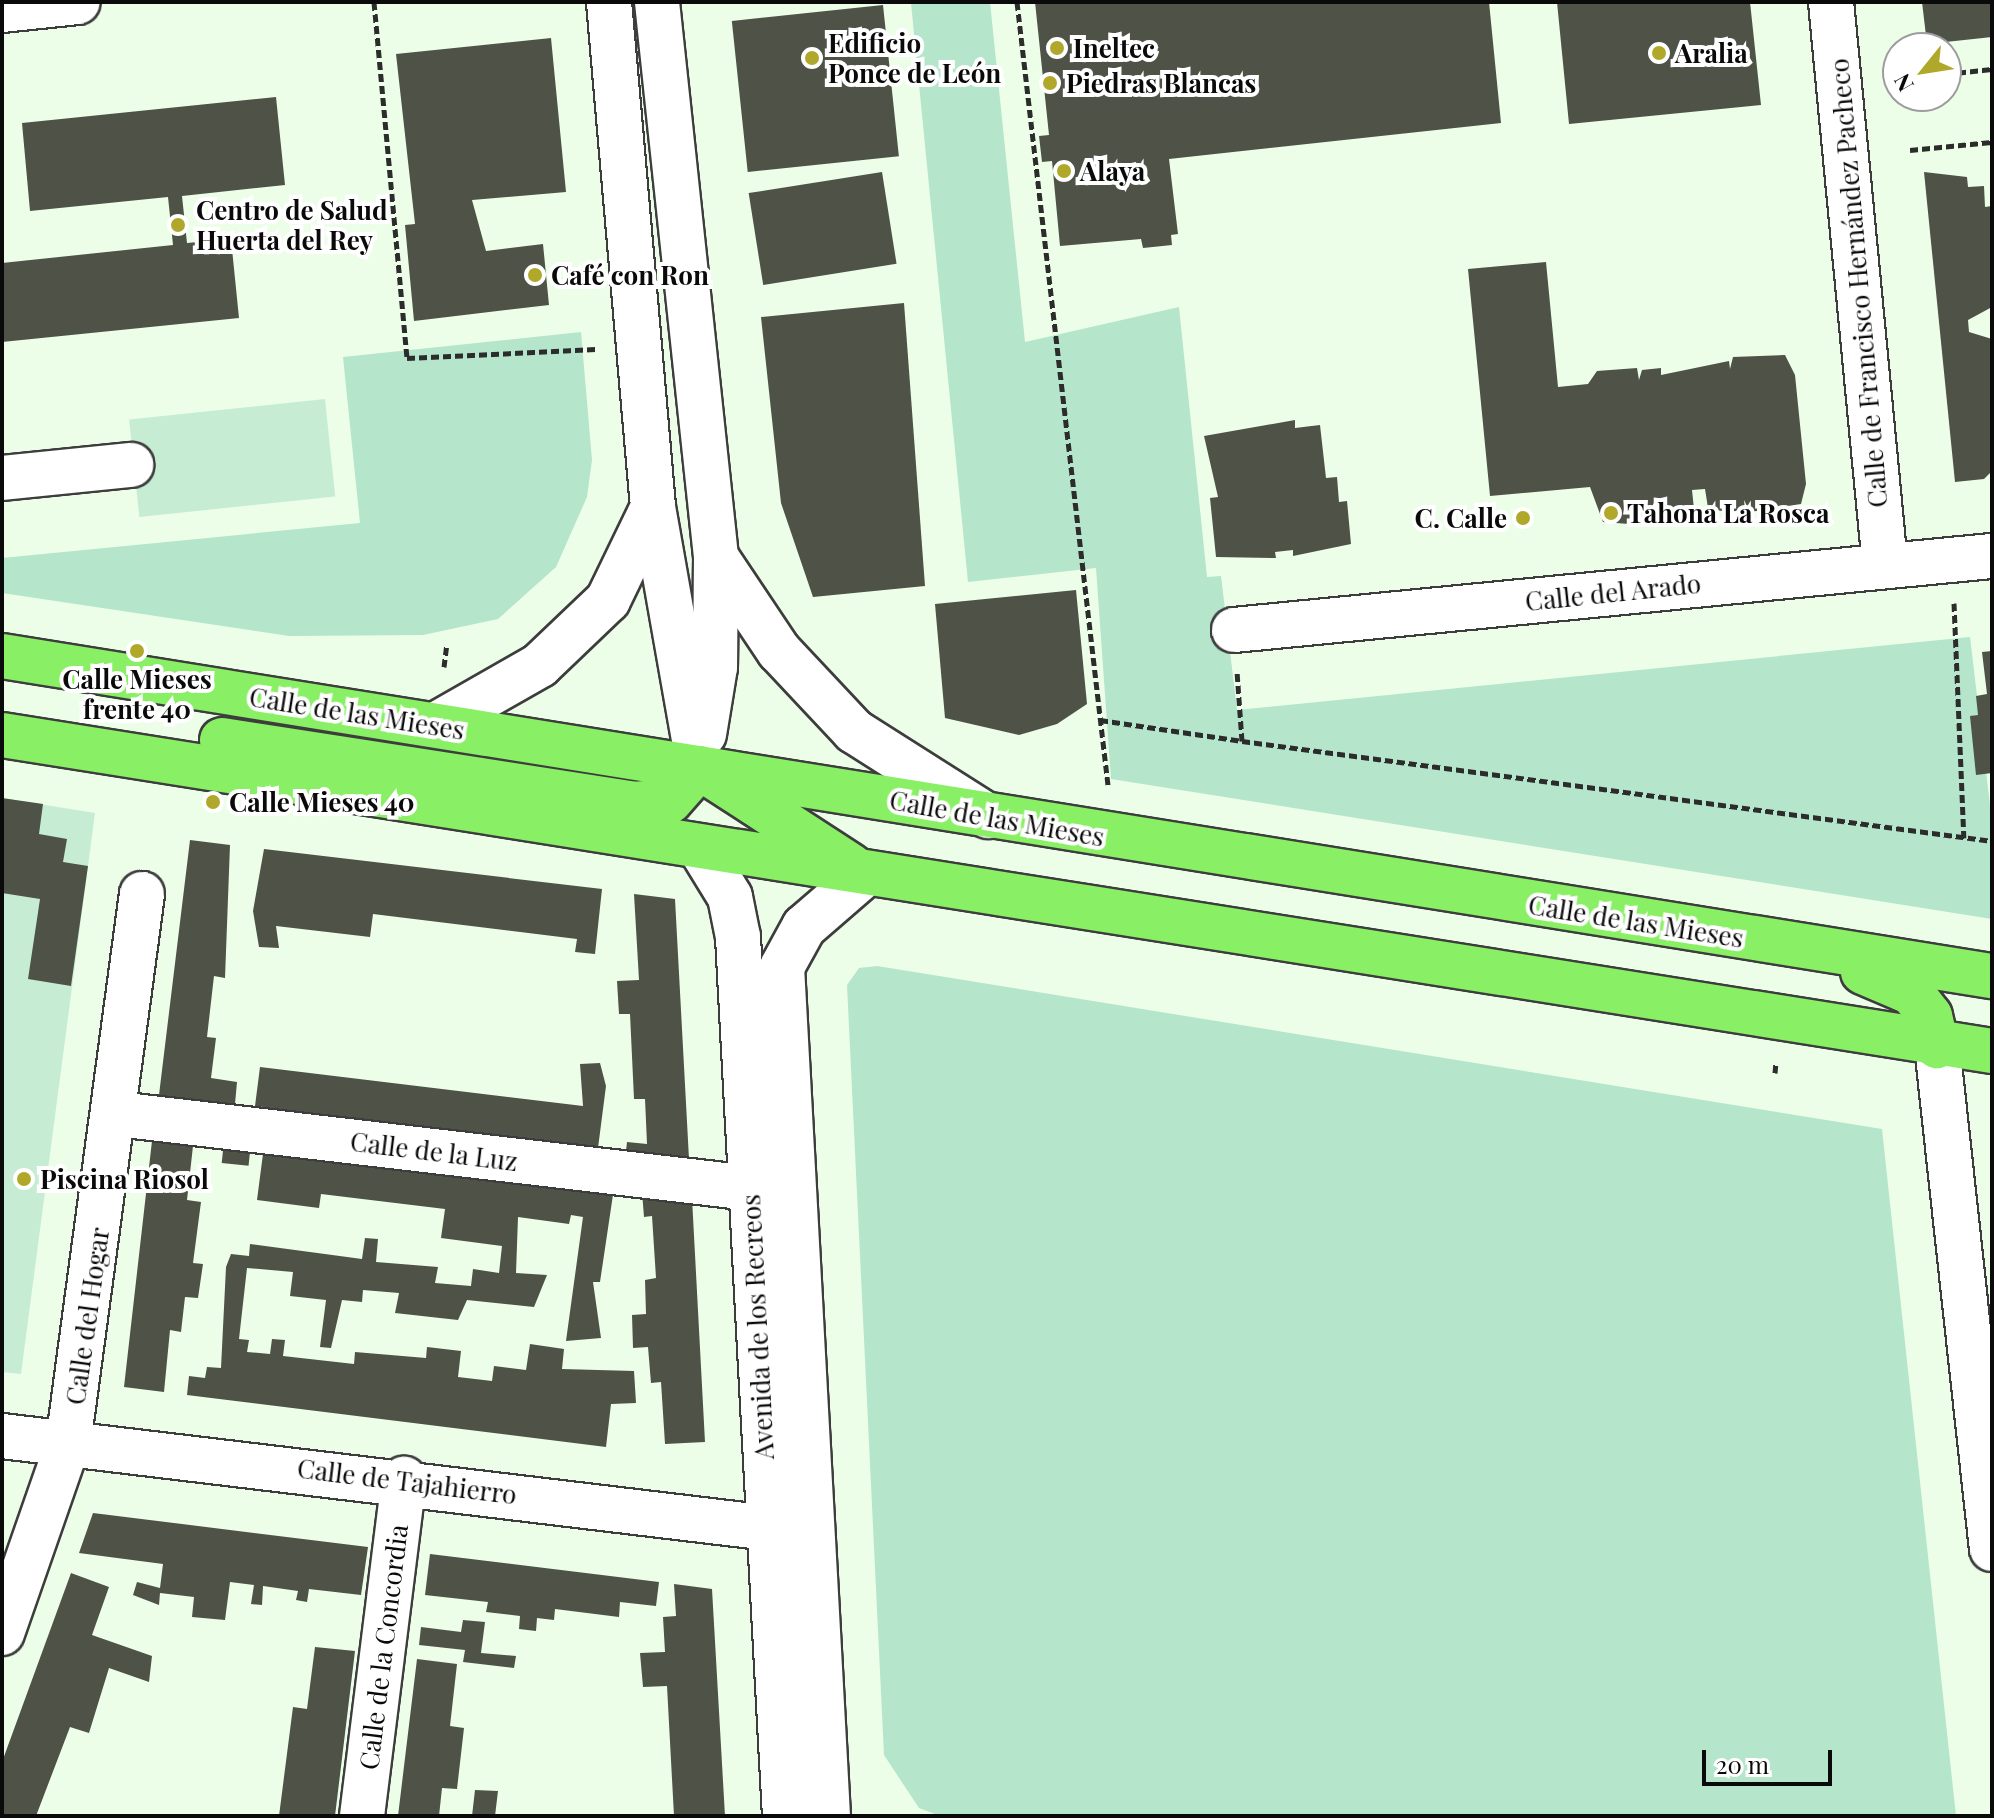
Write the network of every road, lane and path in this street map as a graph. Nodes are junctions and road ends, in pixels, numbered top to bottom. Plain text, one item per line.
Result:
1 (78, 2) edge
2 (374, 2) edge
3 (609, 2) edge
4 (657, 2) edge
5 (1017, 2) edge
6 (1831, 2) edge
7 (2, 10) edge
8 (1992, 69) edge
9 (1962, 72) edge
10 (1992, 142) edge
11 (1910, 150) dead end
12 (641, 347) junction
13 (131, 465) dead end
14 (2, 478) edge
15 (653, 507) junction
16 (1992, 556) edge
17 (716, 557) junction
18 (1885, 565) junction
19 (1954, 592) dead end
20 (1234, 630) joint
21 (447, 644) dead end
22 (2, 656) edge
23 (444, 667) dead end
24 (2, 706) edge
25 (1100, 720) junction
26 (435, 725) junction
27 (2, 735) edge
28 (1242, 741) junction
29 (699, 768) junction
30 (1108, 785) dead end
31 (989, 816) junction
32 (1964, 838) junction
33 (1992, 841) edge
34 (700, 848) junction
35 (864, 875) junction
36 (142, 894) dead end
37 (1815, 951) junction
38 (1992, 976) edge
39 (1992, 1020) edge
40 (1937, 1046) junction
41 (1992, 1051) edge
42 (117, 1114) junction
43 (750, 1188) junction
44 (2, 1436) edge
45 (68, 1444) junction
46 (404, 1479) junction
47 (766, 1527) junction
48 (811, 1533) junction
49 (1992, 1549) edge
50 (2, 1633) edge
51 (362, 1816) edge
52 (785, 1816) edge
53 (828, 1816) edge

1 - 7 street
2 - 12 path
3 - 12 street
4 - 17 street
5 - 25 path
6 - 18 street, Calle de Francisco Hernández Pacheco
8 - 9 path
10 - 11 path
12 - 15 street
13 - 14 street
15 - 26 street
15 - 29 street
16 - 18 street, Calle del Arado
17 - 29 street
17 - 31 street
18 - 20 street, Calle del Arado
19 - 32 path
20 - 28 path
21 - 23 path
22 - 26 main road, Calle de las Mieses
24 - 29 main road
25 - 28 path
25 - 30 path
26 - 29 main road, Calle de las Mieses
27 - 34 main road
28 - 32 path
29 - 31 main road, Calle de las Mieses
29 - 35 main road
31 - 37 main road, Calle de las Mieses
32 - 33 path
34 - 35 main road
34 - 43 street, Avenida de los Recreos
35 - 40 main road
35 - 48 street, Avenida de los Recreos
36 - 42 street, Calle del Hogar
37 - 38 main road, Calle de las Mieses
37 - 40 main road
39 - 40 main road
40 - 41 main road
40 - 49 street
42 - 43 street, Calle de la Luz
42 - 45 street, Calle del Hogar
43 - 47 street, Avenida de los Recreos
44 - 45 street, Calle de Tajahierro
45 - 46 street, Calle de Tajahierro
45 - 50 street, Calle del Hogar
46 - 47 street, Calle de Tajahierro
46 - 51 street, Calle de la Concordia
47 - 48 street, Calle de Tajahierro
47 - 52 street, Avenida de los Recreos
48 - 53 street, Avenida de los Recreos

